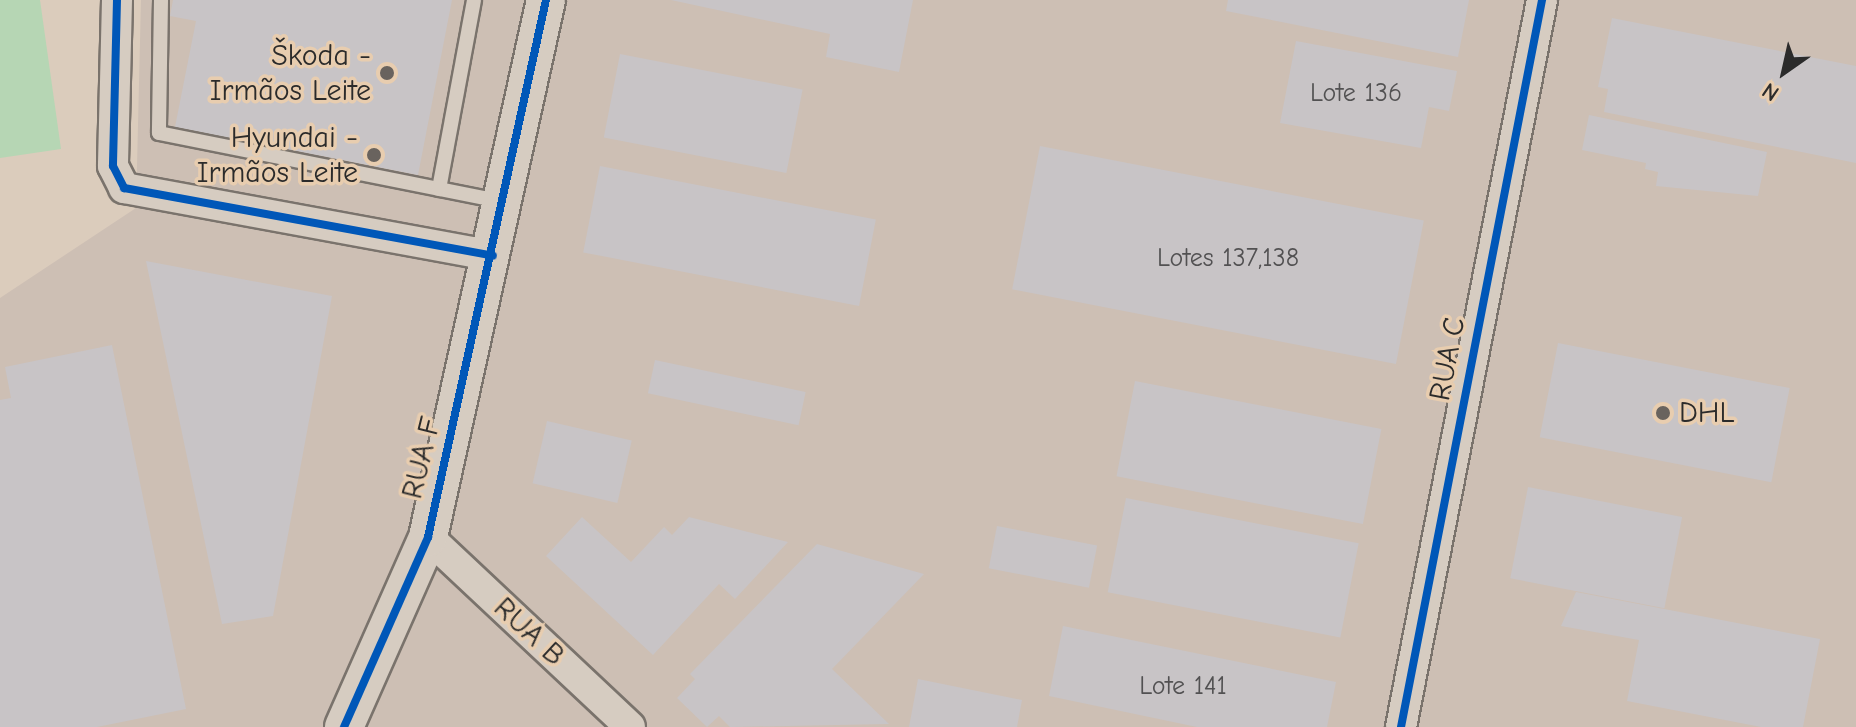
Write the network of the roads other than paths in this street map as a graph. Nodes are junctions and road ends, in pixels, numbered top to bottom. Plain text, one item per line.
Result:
1 (117, 0) edge
2 (161, 0) edge
3 (474, 0) edge
4 (546, 0) edge
5 (1542, 0) edge
6 (439, 189) junction
7 (506, 202) junction
8 (493, 256) junction
9 (428, 537) junction
10 (344, 727) edge
11 (630, 727) edge
12 (1401, 727) edge

1 - 8 street
2 - 6 lane
3 - 6 lane
4 - 7 street, RUA F
5 - 12 street, RUA C
6 - 7 lane
7 - 8 street, RUA F
8 - 9 street, RUA F
9 - 10 street, RUA F
9 - 11 street, RUA B

